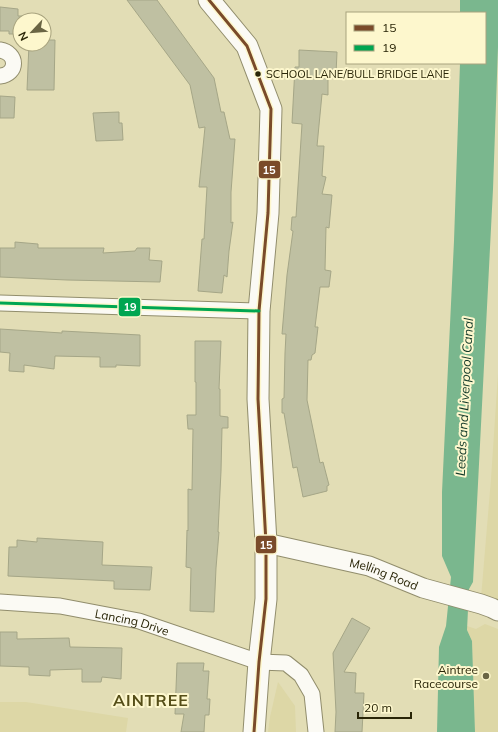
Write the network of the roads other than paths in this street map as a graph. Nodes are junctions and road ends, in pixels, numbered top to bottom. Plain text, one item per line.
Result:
1 (210, 0) edge
2 (0, 50) edge
3 (0, 76) edge
4 (0, 303) edge
5 (259, 310) junction
6 (266, 543) junction
7 (0, 602) edge
8 (490, 608) edge
9 (259, 662) junction
10 (254, 732) edge
11 (316, 732) edge

1 - 5 main road
2 - 3 street
4 - 5 street
5 - 6 main road
6 - 8 street, Melling Road
6 - 9 main road
7 - 9 street, Lancing Drive
9 - 10 main road
9 - 11 street, Lancing Drive

